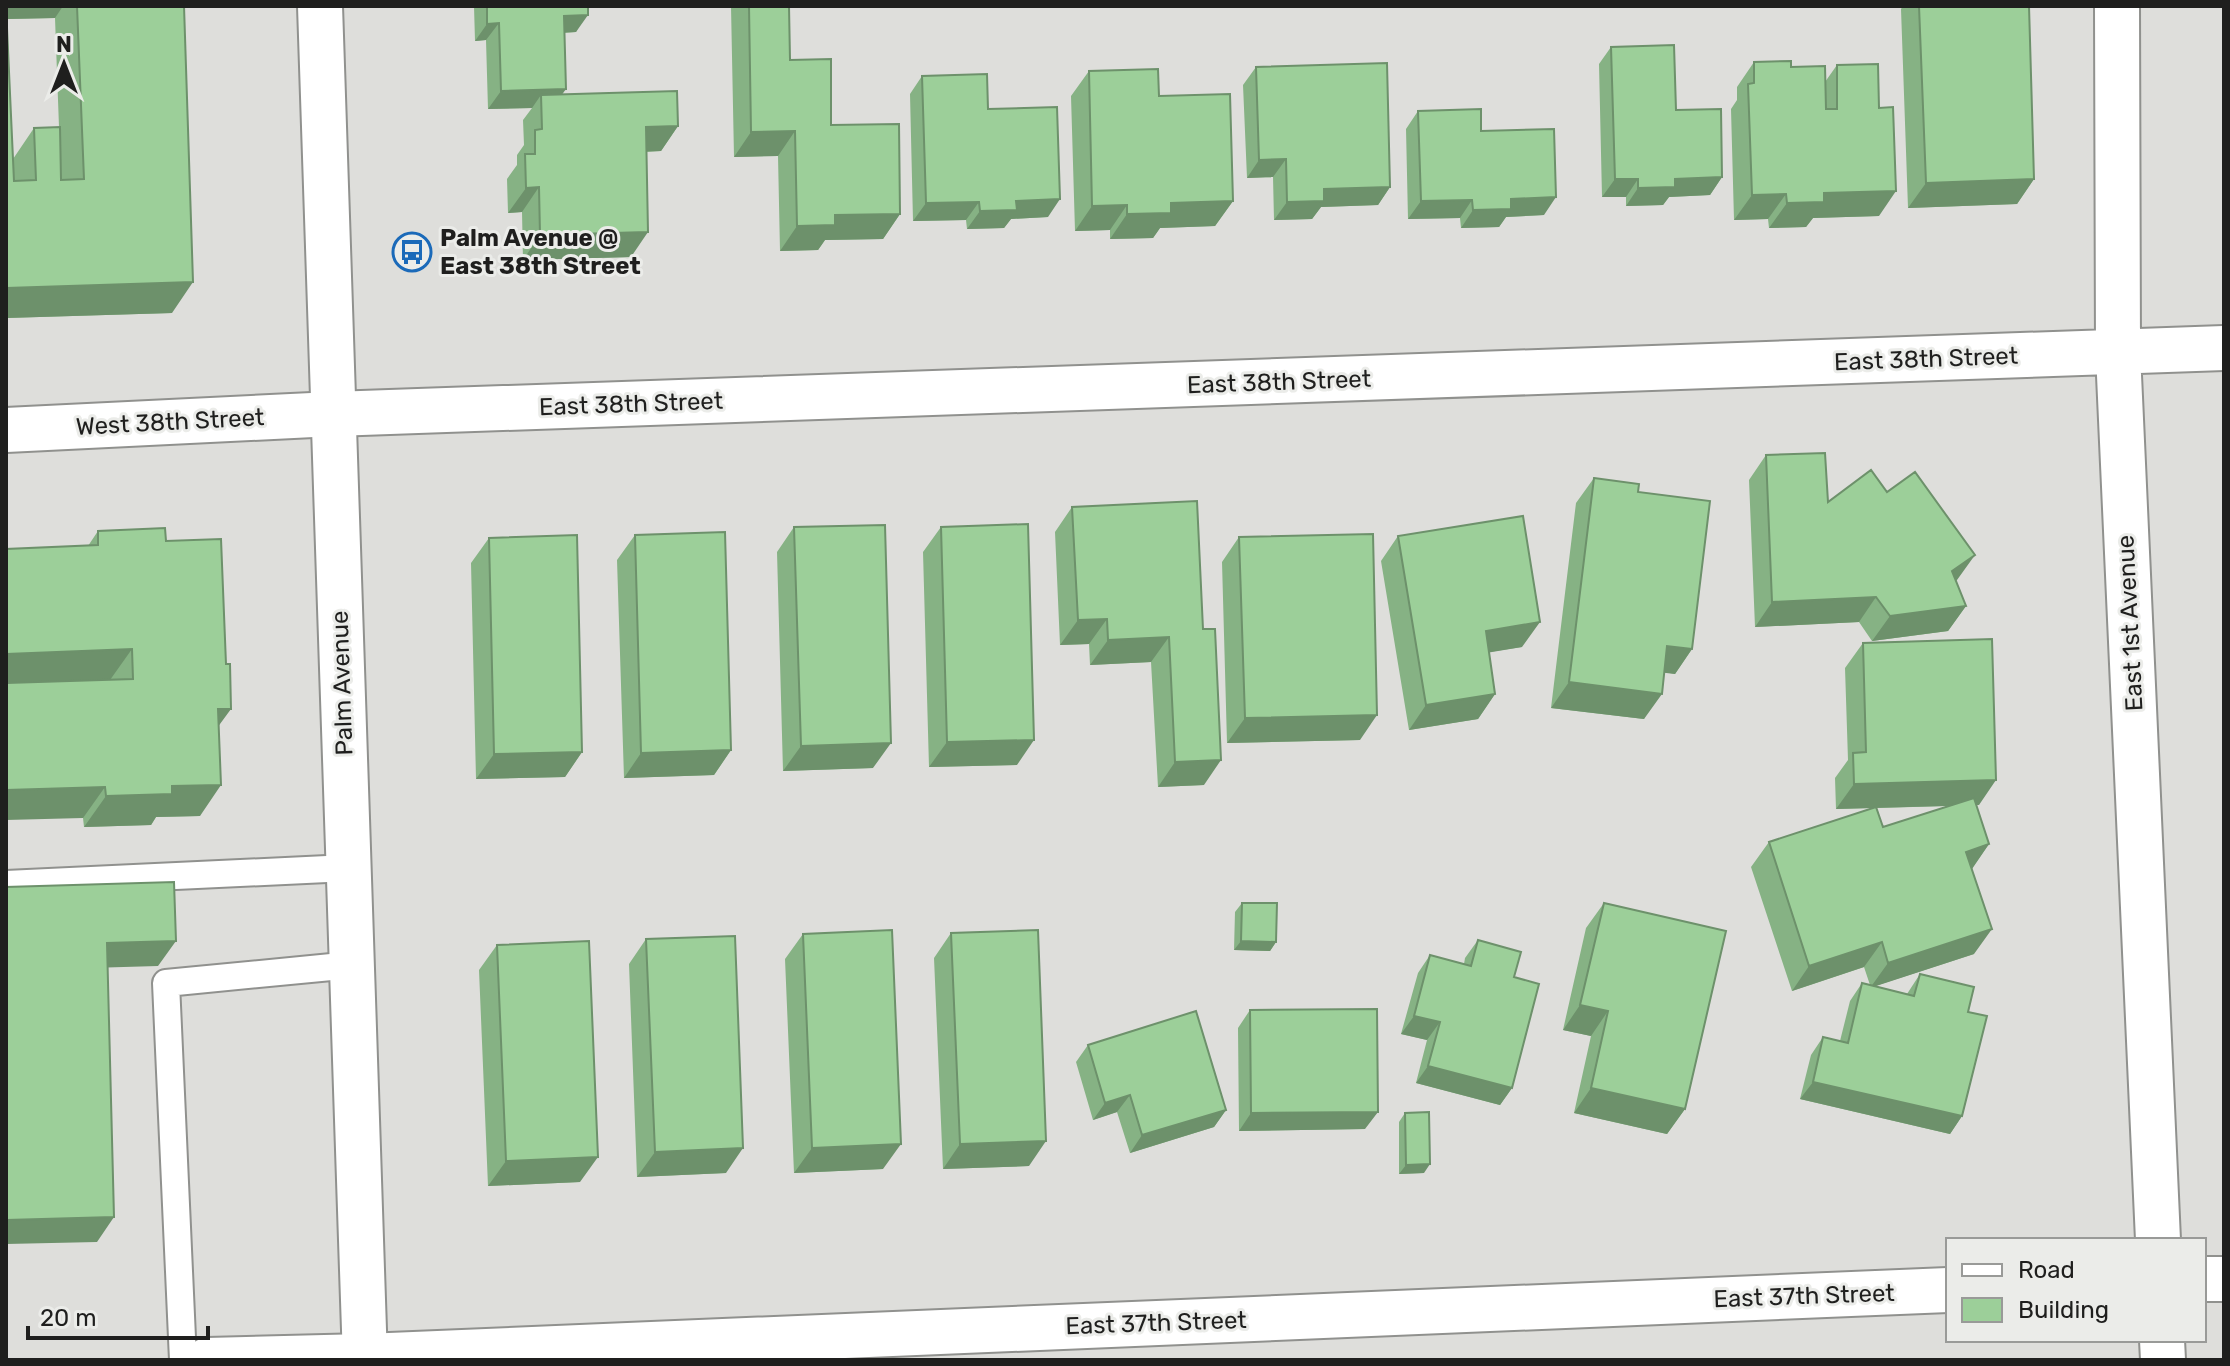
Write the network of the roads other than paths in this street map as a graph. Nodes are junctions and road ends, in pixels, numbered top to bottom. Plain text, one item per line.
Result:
1 (320, 6) edge
2 (2117, 6) edge
3 (2224, 348) edge
4 (2118, 353) junction
5 (333, 414) junction
6 (6, 430) edge
7 (348, 868) junction
8 (6, 884) edge
9 (352, 965) junction
10 (2158, 1238) edge
11 (1946, 1290) edge
12 (365, 1358) edge
13 (183, 1360) edge
14 (207, 1360) edge

1 - 5 street, Palm Avenue
2 - 4 street, East 1st Avenue
3 - 4 street, East 38th Street
4 - 5 street, East 38th Street
4 - 10 street, East 1st Avenue
5 - 6 street, West 38th Street
5 - 7 street, Palm Avenue
7 - 8 lane
7 - 9 street, Palm Avenue
9 - 12 street, Palm Avenue
9 - 13 lane
11 - 12 street, East 37th Street
12 - 14 street, East 37th Street

